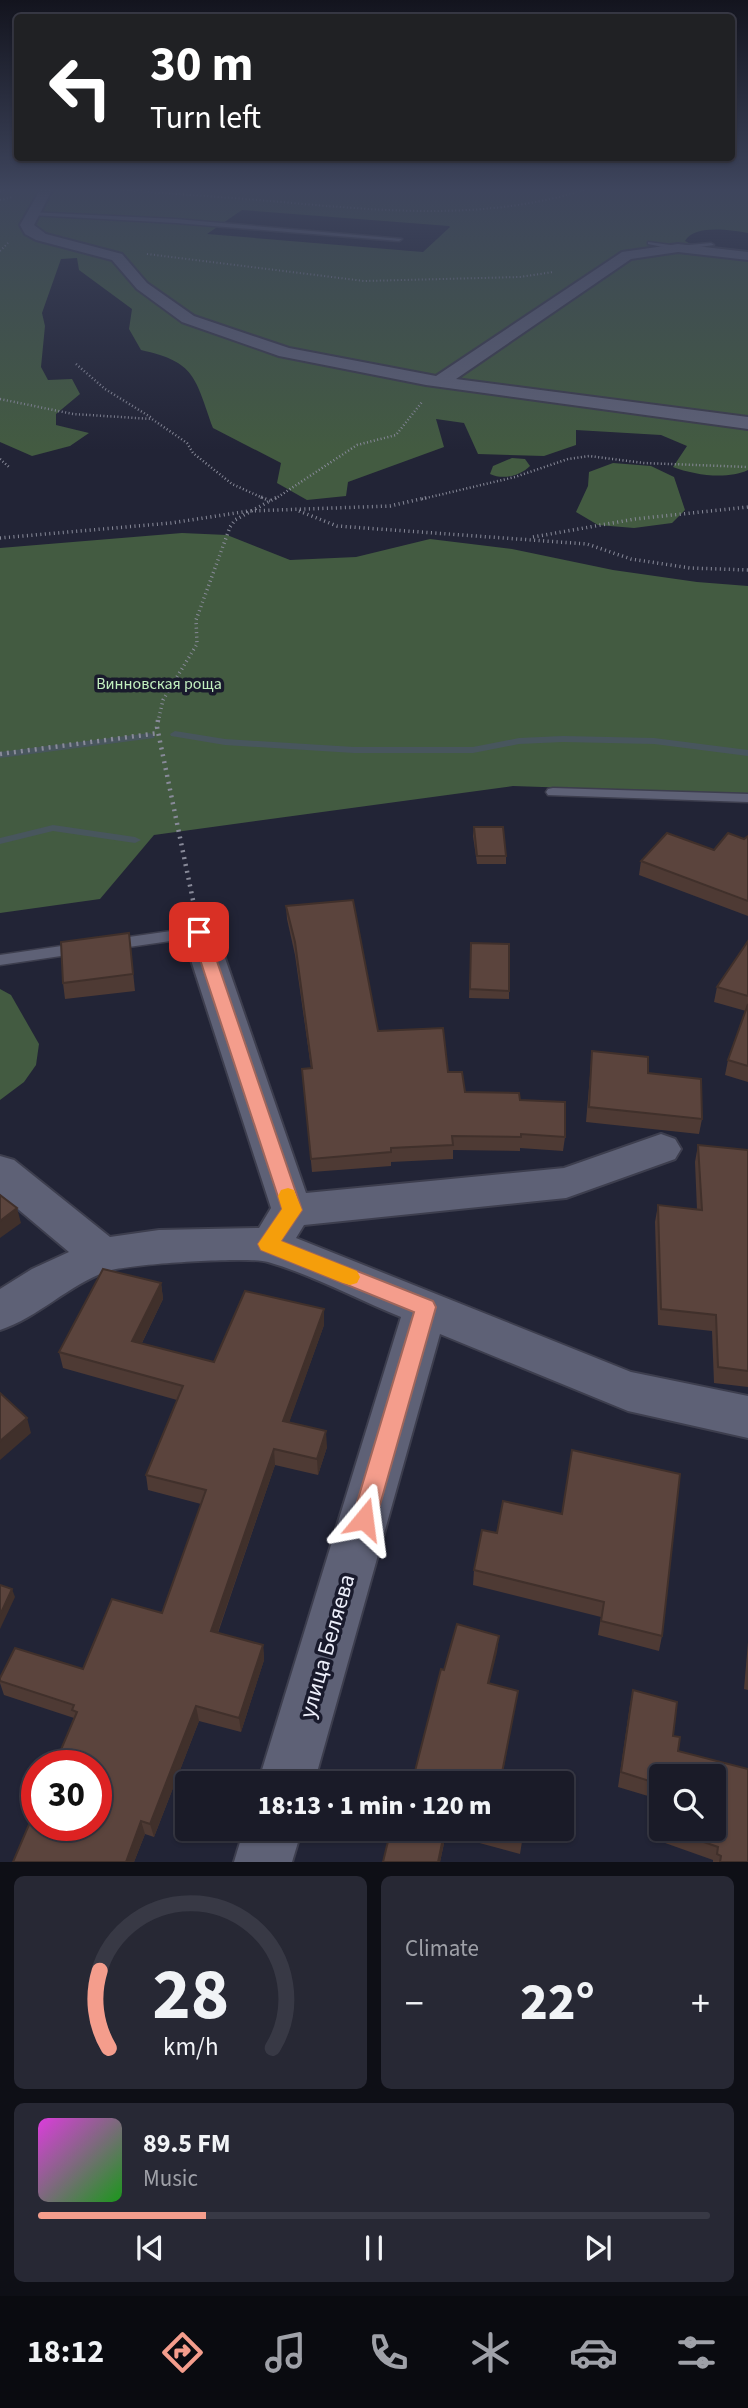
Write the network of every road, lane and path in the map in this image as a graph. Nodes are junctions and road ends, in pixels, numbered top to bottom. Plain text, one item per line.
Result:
1 (134, 277) edge
2 (326, 277) edge
3 (521, 277) edge
4 (592, 277) edge
5 (76, 364) dead end
6 (441, 381) junction
7 (0, 398) edge
8 (152, 419) junction
9 (748, 423) edge
10 (0, 459) edge
11 (9, 467) dead end
12 (748, 467) edge
13 (271, 501) junction
14 (748, 507) edge
15 (295, 509) junction
16 (249, 511) junction
17 (0, 538) edge
18 (519, 538) junction
19 (748, 570) edge
20 (159, 733) junction
21 (0, 754) edge
22 (553, 792) dead end
23 (748, 798) edge
24 (199, 932) junction
25 (0, 960) edge
26 (661, 1149) dead end
27 (0, 1171) edge
28 (280, 1227) junction
29 (102, 1255) junction
30 (426, 1307) junction
31 (0, 1312) edge
32 (748, 1417) edge
33 (290, 1771) edge
34 (270, 1841) edge
35 (264, 1862) edge

1 - 6 street
2 - 3 path
4 - 6 street
5 - 8 path
6 - 9 street
6 - 13 path
7 - 8 path
8 - 13 path
10 - 11 path
12 - 15 path
13 - 16 path
14 - 18 path
15 - 16 path
15 - 18 path
16 - 17 path
16 - 20 path
18 - 19 path
20 - 21 path
20 - 24 path
22 - 23 lane
24 - 25 lane
24 - 28 street
26 - 28 street
27 - 29 street
28 - 29 street
28 - 30 street
29 - 31 street
30 - 32 street
30 - 33 street, улица Беляева
34 - 35 street

